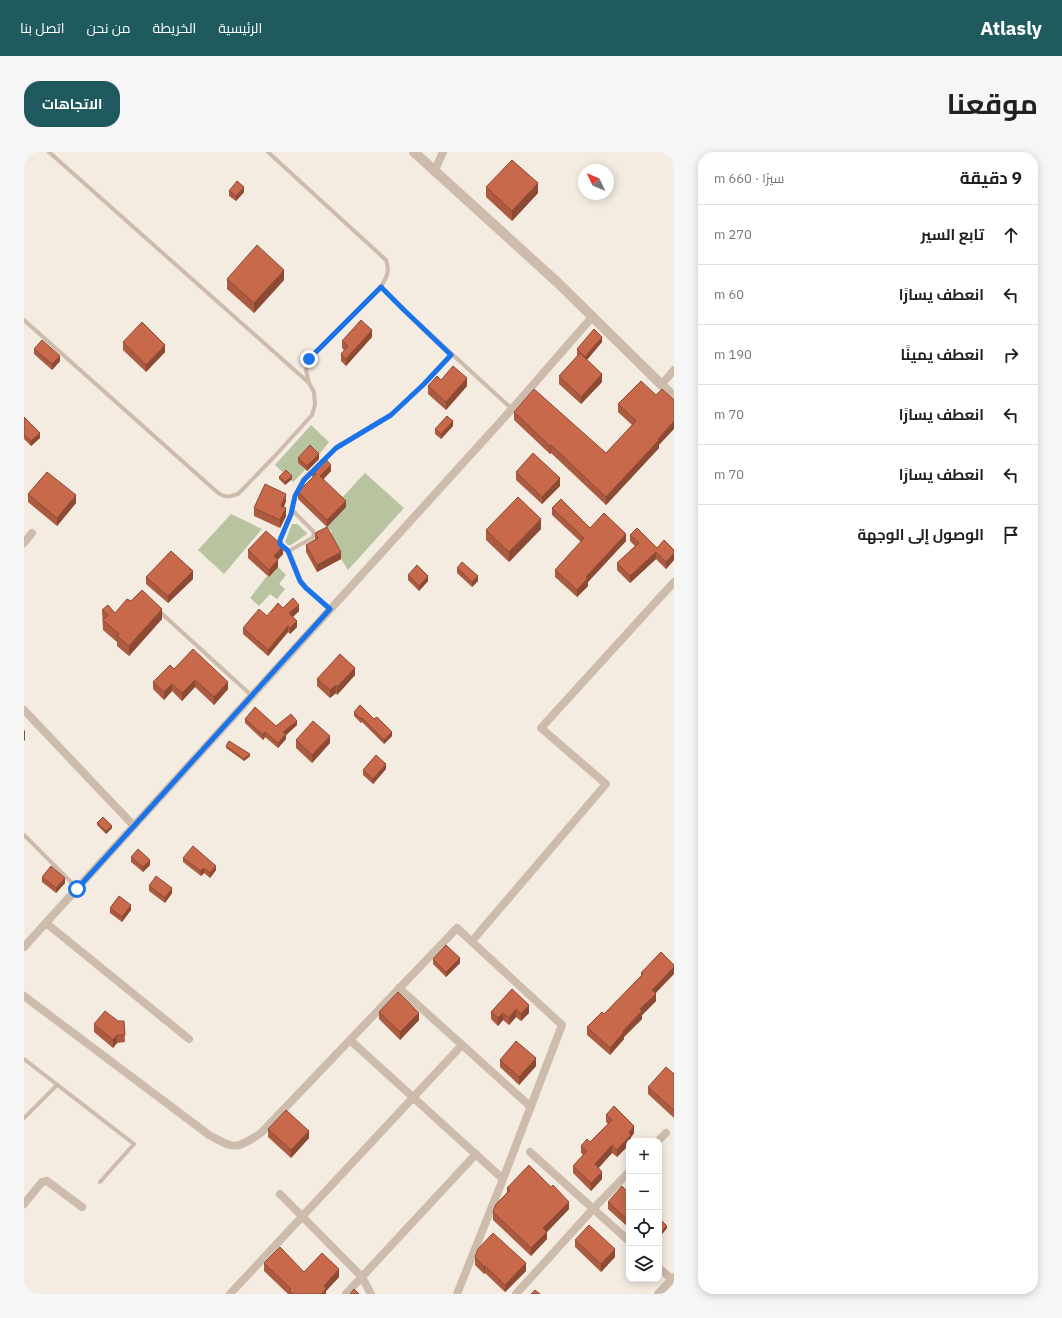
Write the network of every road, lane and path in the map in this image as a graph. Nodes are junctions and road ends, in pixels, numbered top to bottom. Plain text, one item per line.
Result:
1 (49, 152) edge
2 (268, 152) edge
3 (414, 152) edge
4 (443, 152) edge
5 (435, 170) junction
6 (381, 287) junction
7 (593, 316) junction
8 (24, 320) edge
9 (451, 355) junction
10 (674, 370) edge
11 (309, 383) junction
12 (661, 385) junction
13 (674, 397) edge
14 (512, 409) junction
15 (292, 510) junction
16 (32, 533) dead end
17 (24, 543) edge
18 (288, 551) junction
19 (674, 582) edge
20 (154, 606) edge
21 (330, 609) junction
22 (252, 696) junction
23 (24, 710) edge
24 (134, 826) junction
25 (24, 835) edge
26 (77, 889) junction
27 (46, 923) junction
28 (472, 941) junction
29 (24, 947) edge
30 (399, 988) junction
31 (24, 996) edge
32 (189, 1039) dead end
33 (350, 1040) junction
34 (462, 1045) junction
35 (24, 1060) edge
36 (57, 1085) junction
37 (413, 1098) junction
38 (531, 1107) junction
39 (24, 1118) edge
40 (666, 1133) dead end
41 (661, 1138) edge
42 (530, 1152) dead end
43 (476, 1154) junction
44 (627, 1174) edge
45 (503, 1179) junction
46 (100, 1182) dead end
47 (280, 1194) dead end
48 (24, 1204) edge
49 (82, 1207) dead end
50 (593, 1209) junction
51 (302, 1216) junction
52 (626, 1238) edge
53 (662, 1270) edge
54 (362, 1277) junction
55 (673, 1279) edge
56 (230, 1294) edge
57 (346, 1294) edge
58 (370, 1294) edge
59 (457, 1294) edge
60 (516, 1294) edge
61 (658, 1294) edge

1 - 11 lane
2 - 6 lane
3 - 5 street
4 - 5 street
5 - 7 street
6 - 9 lane
6 - 11 lane
7 - 12 street
7 - 14 street
8 - 11 lane
9 - 14 lane
9 - 15 lane
10 - 12 street
12 - 13 street
14 - 21 street
15 - 18 lane
15 - 18 lane
16 - 17 street
18 - 21 lane
19 - 28 street
20 - 22 lane
21 - 22 street
22 - 24 street
23 - 24 street
24 - 26 street
25 - 26 lane
26 - 27 street
27 - 29 street
27 - 32 street
28 - 30 street
28 - 38 street
30 - 33 street
30 - 34 street
31 - 33 street
33 - 37 street
34 - 37 street
34 - 38 street
35 - 36 lane
36 - 39 lane
36 - 46 lane
37 - 43 street
37 - 51 street
38 - 45 street
40 - 41 street
42 - 50 street
43 - 45 street
43 - 54 street
44 - 50 street
45 - 59 street
47 - 51 street
48 - 49 street
50 - 52 street
50 - 60 street
51 - 54 street
51 - 56 street
53 - 55 street
54 - 57 street
54 - 58 street
55 - 61 street

